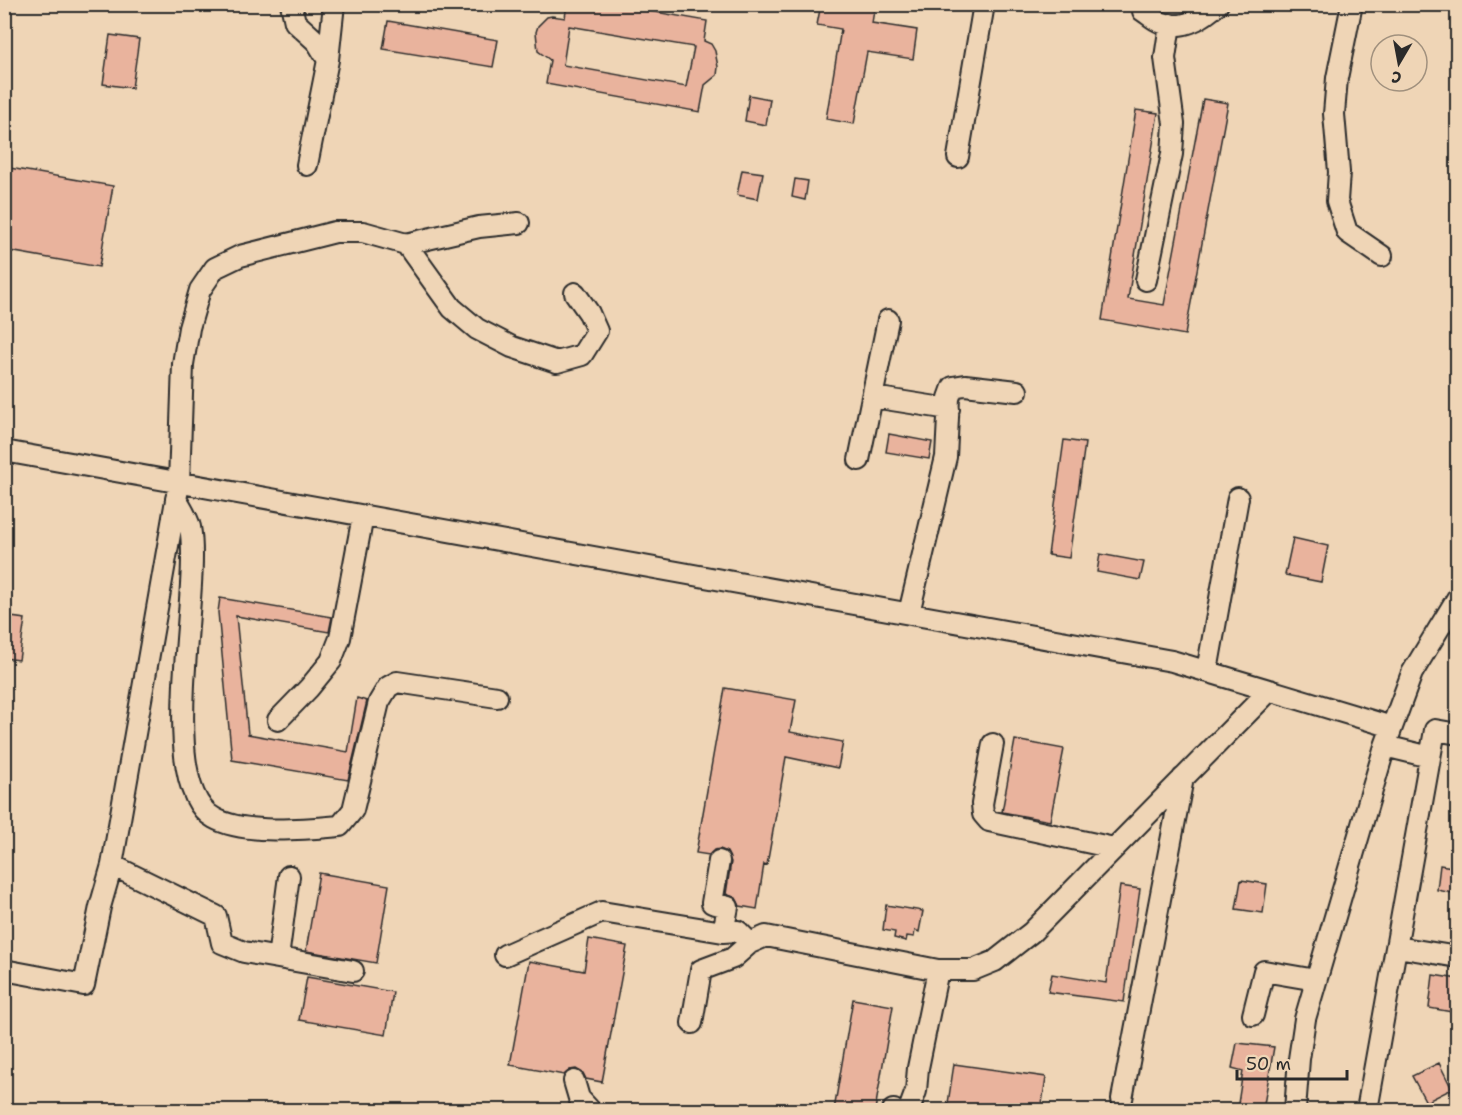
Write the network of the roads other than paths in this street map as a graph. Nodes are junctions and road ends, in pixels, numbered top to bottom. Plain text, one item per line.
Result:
1 (291, 4) edge
2 (334, 4) edge
3 (984, 4) edge
4 (1142, 4) edge
5 (1218, 4) edge
6 (1352, 4) edge
7 (1170, 24) junction
8 (328, 60) junction
9 (958, 157) dead end
10 (307, 165) dead end
11 (519, 223) dead end
12 (406, 244) junction
13 (1382, 256) dead end
14 (1146, 280) dead end
15 (575, 293) dead end
16 (888, 320) dead end
17 (1017, 391) dead end
18 (873, 397) junction
19 (949, 409) junction
20 (4, 452) edge
21 (859, 460) dead end
22 (178, 491) junction
23 (1238, 498) dead end
24 (363, 516) junction
25 (1458, 597) edge
26 (909, 614) junction
27 (1207, 671) junction
28 (1270, 690) junction
29 (497, 696) dead end
30 (278, 720) dead end
31 (1392, 727) junction
32 (1458, 734) edge
33 (993, 744) dead end
34 (1385, 746) junction
35 (1430, 757) junction
36 (1183, 778) junction
37 (1114, 848) junction
38 (719, 861) dead end
39 (112, 865) junction
40 (290, 876) dead end
41 (723, 932) junction
42 (750, 943) junction
43 (1396, 946) junction
44 (505, 955) dead end
45 (1458, 957) edge
46 (278, 958) junction
47 (4, 970) edge
48 (938, 970) junction
49 (353, 971) dead end
50 (1316, 980) junction
51 (1253, 1015) dead end
52 (692, 1023) dead end
53 (574, 1081) dead end
54 (1122, 1099) dead end
55 (590, 1110) edge
56 (909, 1110) edge
57 (1295, 1110) edge
58 (1367, 1110) edge

1 - 8 street
2 - 8 street
3 - 9 street
4 - 7 street
5 - 7 street
6 - 13 street
7 - 14 street
8 - 10 street
11 - 12 street
12 - 15 street
12 - 22 street
16 - 18 street
17 - 19 street
18 - 19 street
18 - 21 street
19 - 26 street
20 - 22 street
22 - 24 street
22 - 29 street
22 - 39 street
23 - 27 street
24 - 26 street
24 - 30 street
25 - 31 street
26 - 27 street
27 - 28 street
28 - 31 street
28 - 36 street
31 - 34 street
32 - 35 street
33 - 37 street
34 - 35 street
34 - 50 street
35 - 43 street
36 - 37 street
36 - 54 street
37 - 48 street
38 - 41 street
39 - 46 street
39 - 47 street
40 - 46 street
41 - 42 street
41 - 44 street
42 - 48 street
42 - 52 street
43 - 45 street
43 - 58 street
46 - 49 street
48 - 56 street
50 - 51 street
50 - 57 street
53 - 55 street

